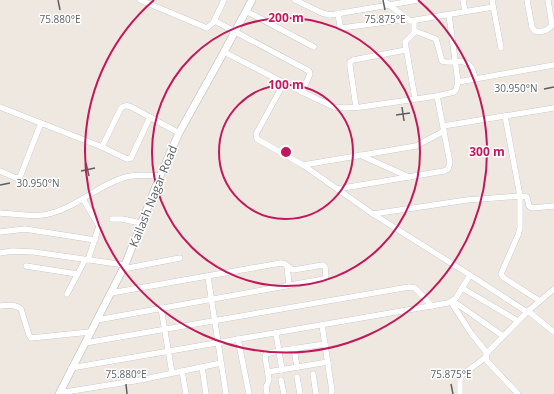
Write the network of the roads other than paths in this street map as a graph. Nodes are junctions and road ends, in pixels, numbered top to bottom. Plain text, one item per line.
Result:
1 (140, 0) edge
2 (224, 0) edge
3 (252, 0) edge
4 (295, 0) edge
5 (383, 0) edge
6 (418, 0) edge
7 (463, 0) edge
8 (492, 0) edge
9 (527, 0) edge
10 (548, 0) edge
11 (306, 3) edge
12 (390, 5) junction
13 (494, 7) junction
14 (246, 11) junction
15 (465, 11) junction
16 (338, 13) junction
17 (449, 15) junction
18 (406, 19) junction
19 (214, 21) junction
20 (414, 21) junction
21 (236, 31) junction
22 (415, 31) junction
23 (314, 47) dead end
24 (501, 48) dead end
25 (406, 50) junction
26 (224, 52) junction
27 (455, 62) junction
28 (554, 65) edge
29 (475, 78) junction
30 (458, 82) junction
31 (284, 83) junction
32 (302, 92) junction
33 (437, 96) junction
34 (415, 98) junction
35 (0, 107) edge
36 (356, 107) junction
37 (554, 108) edge
38 (505, 116) junction
39 (150, 117) junction
40 (41, 123) junction
41 (443, 128) junction
42 (179, 133) junction
43 (102, 147) junction
44 (360, 155) junction
45 (303, 165) junction
46 (0, 171) edge
47 (160, 176) junction
48 (409, 177) junction
49 (337, 189) junction
50 (520, 196) junction
51 (83, 199) junction
52 (554, 206) edge
53 (0, 212) edge
54 (372, 214) junction
55 (112, 219) dead end
56 (142, 223) junction
57 (0, 232) edge
58 (95, 240) junction
59 (0, 253) edge
60 (180, 258) dead end
61 (87, 260) junction
62 (26, 266) dead end
63 (286, 266) junction
64 (124, 267) junction
65 (77, 274) junction
66 (470, 275) junction
67 (208, 277) junction
68 (290, 285) junction
69 (462, 288) junction
70 (554, 289) edge
71 (111, 293) junction
72 (67, 294) dead end
73 (211, 299) junction
74 (452, 301) junction
75 (540, 301) junction
76 (0, 306) edge
77 (432, 306) junction
78 (161, 308) junction
79 (527, 312) junction
80 (97, 320) junction
81 (214, 320) junction
82 (518, 321) junction
83 (322, 325) junction
84 (165, 329) junction
85 (90, 332) junction
86 (554, 332) edge
87 (276, 333) junction
88 (503, 336) junction
89 (238, 339) junction
90 (85, 343) junction
91 (218, 343) junction
92 (325, 344) junction
93 (294, 348) junction
94 (168, 351) junction
95 (278, 351) junction
96 (486, 355) junction
97 (328, 362) junction
98 (221, 363) junction
99 (202, 367) junction
100 (297, 367) junction
101 (71, 368) junction
102 (282, 370) junction
103 (182, 371) junction
104 (268, 372) junction
105 (172, 374) junction
106 (313, 374) dead end
107 (297, 377) dead end
108 (281, 380) dead end
109 (59, 393) edge
110 (186, 394) edge
111 (206, 394) edge
112 (226, 394) edge
113 (249, 394) edge
114 (267, 394) edge
115 (284, 394) edge
116 (300, 394) edge
117 (316, 394) edge
118 (331, 394) edge
119 (460, 394) edge
120 (518, 394) edge

1 - 19 street
2 - 19 street
3 - 14 street, Kailash Nagar Road
4 - 11 street
5 - 12 street
6 - 12 street
7 - 15 street
8 - 13 street
9 - 10 street
11 - 16 street
12 - 16 street
12 - 18 street
13 - 15 street
13 - 24 street
14 - 21 street, Kailash Nagar Road
14 - 23 street
15 - 17 street
16 - 18 street
17 - 20 street
17 - 27 street
18 - 20 street
19 - 21 street
20 - 22 street
21 - 26 street, Kailash Nagar Road
21 - 32 street
22 - 25 street
22 - 27 street
25 - 34 street
25 - 36 street
26 - 31 street
26 - 42 street, Kailash Nagar Road
27 - 29 street
27 - 30 street
28 - 29 street
29 - 30 street
30 - 33 street
31 - 32 street
31 - 45 street
32 - 36 street
33 - 34 street
33 - 41 street
34 - 36 street
35 - 40 street
37 - 38 street
38 - 41 street
38 - 50 street
39 - 42 street
39 - 43 street
39 - 43 street
40 - 43 street
40 - 46 street
41 - 44 street
41 - 48 street
42 - 47 street, Kailash Nagar Road
44 - 45 street
44 - 48 street
45 - 49 street
47 - 51 street
47 - 56 street, Kailash Nagar Road
48 - 49 street
49 - 54 street
50 - 52 street
50 - 54 street
50 - 75 street
51 - 53 street
51 - 58 street
54 - 66 street
55 - 56 street
56 - 64 street, Kailash Nagar Road
57 - 58 street
58 - 61 street
59 - 61 street
60 - 64 street
61 - 64 street
61 - 65 street
62 - 65 street
63 - 67 street
63 - 68 street
63 - 68 street
64 - 71 street, Kailash Nagar Road
65 - 72 street
66 - 69 street
66 - 79 street
67 - 71 street
67 - 73 street
68 - 73 street
69 - 74 street
69 - 82 street
70 - 75 street
71 - 80 street, Kailash Nagar Road
73 - 78 street
73 - 81 street
74 - 77 street
74 - 88 street
74 - 96 street
75 - 79 street
76 - 85 street
77 - 81 street
77 - 83 street
78 - 80 street
78 - 84 street
79 - 82 street
79 - 86 street
80 - 85 street, Kailash Nagar Road
81 - 84 street
81 - 91 street
82 - 88 street
83 - 87 street
83 - 92 street
84 - 90 street
84 - 94 street
85 - 90 street, Kailash Nagar Road
87 - 89 street
87 - 95 street
88 - 96 street
89 - 91 street
89 - 113 street
90 - 101 street, Kailash Nagar Road
91 - 94 street
91 - 98 street
92 - 93 street
92 - 97 street
93 - 95 street
93 - 100 street
94 - 101 street
94 - 105 street
95 - 102 street
95 - 104 street
96 - 119 street
96 - 120 street
97 - 100 street
97 - 118 street
98 - 99 street
98 - 112 street
99 - 103 street
99 - 111 street
100 - 102 street
101 - 109 street, Kailash Nagar Road
102 - 104 street
103 - 105 street
103 - 110 street
104 - 114 street
105 - 109 street
106 - 117 street
107 - 116 street
108 - 115 street

